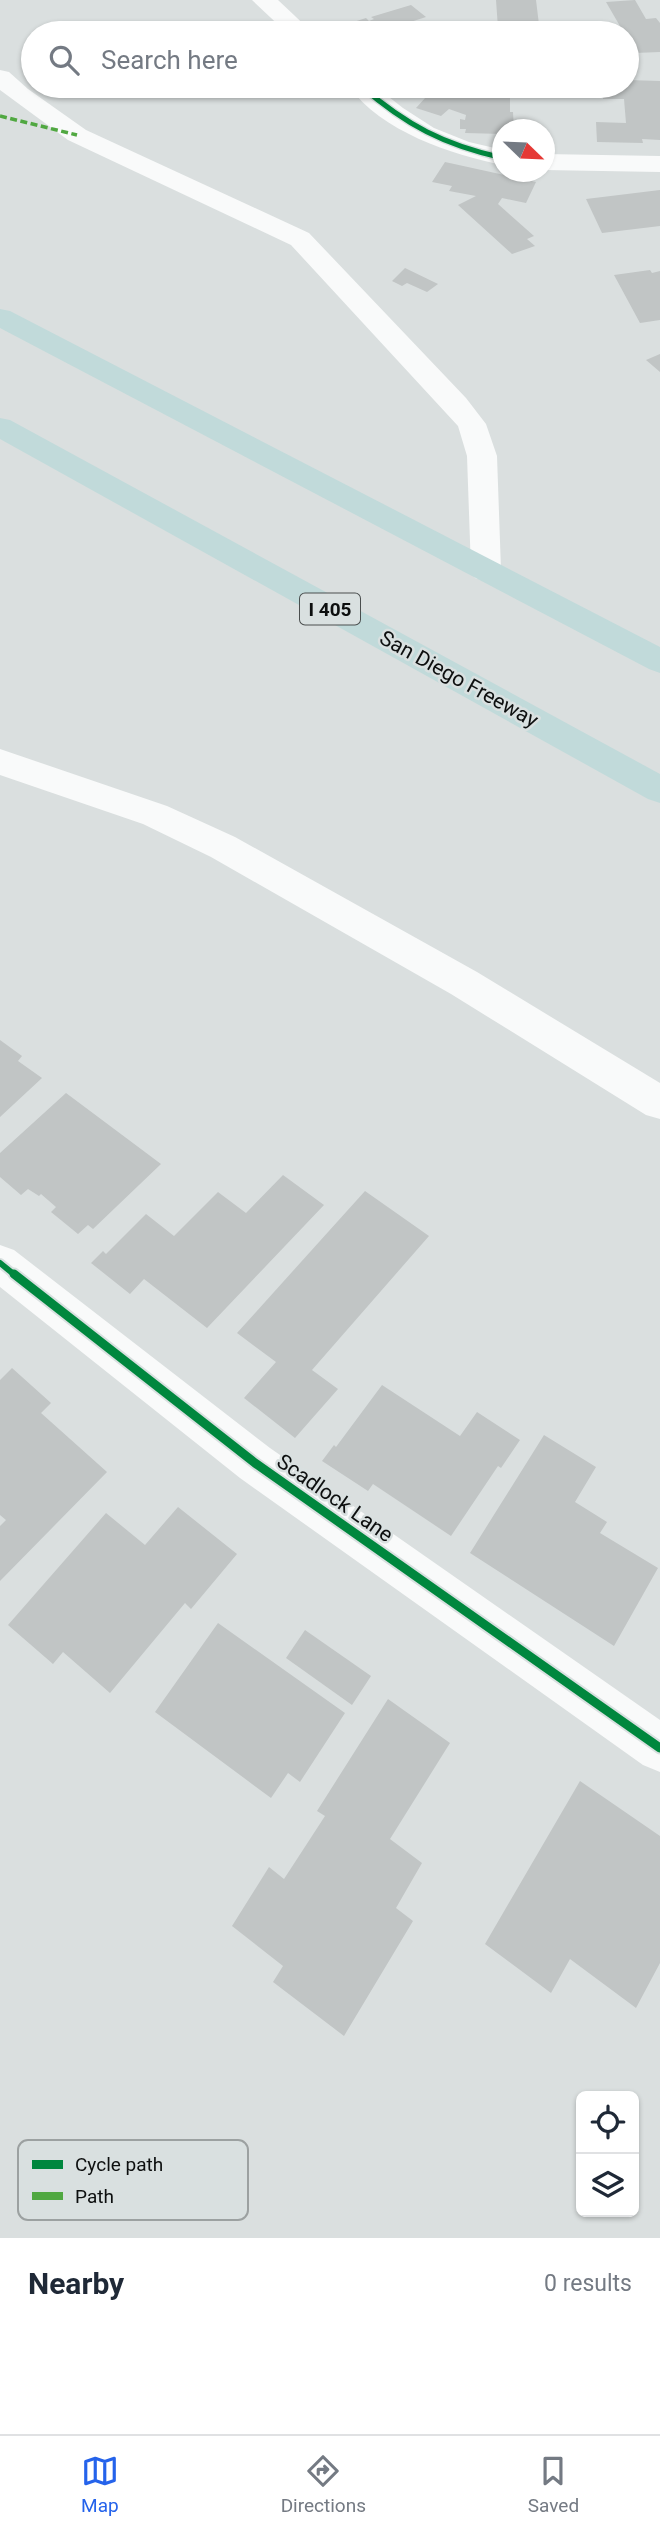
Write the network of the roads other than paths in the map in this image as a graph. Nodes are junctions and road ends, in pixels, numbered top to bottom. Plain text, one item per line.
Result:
1 (264, 0) edge
2 (288, 21) edge
3 (0, 77) edge
4 (21, 95) edge
5 (25, 98) edge
6 (375, 98) edge
7 (492, 156) edge
8 (555, 162) edge
9 (660, 164) edge
10 (0, 317) edge
11 (0, 427) edge
12 (486, 570) junction
13 (660, 660) edge
14 (0, 762) edge
15 (660, 790) edge
16 (660, 1103) edge
17 (0, 1264) edge
18 (660, 1748) edge

1 - 2 street
3 - 4 street
5 - 12 street
6 - 7 street
8 - 9 street
10 - 12 highway
11 - 15 highway, San Diego Freeway / I 405
12 - 13 highway
14 - 16 street
17 - 18 street, Scadlock Lane

